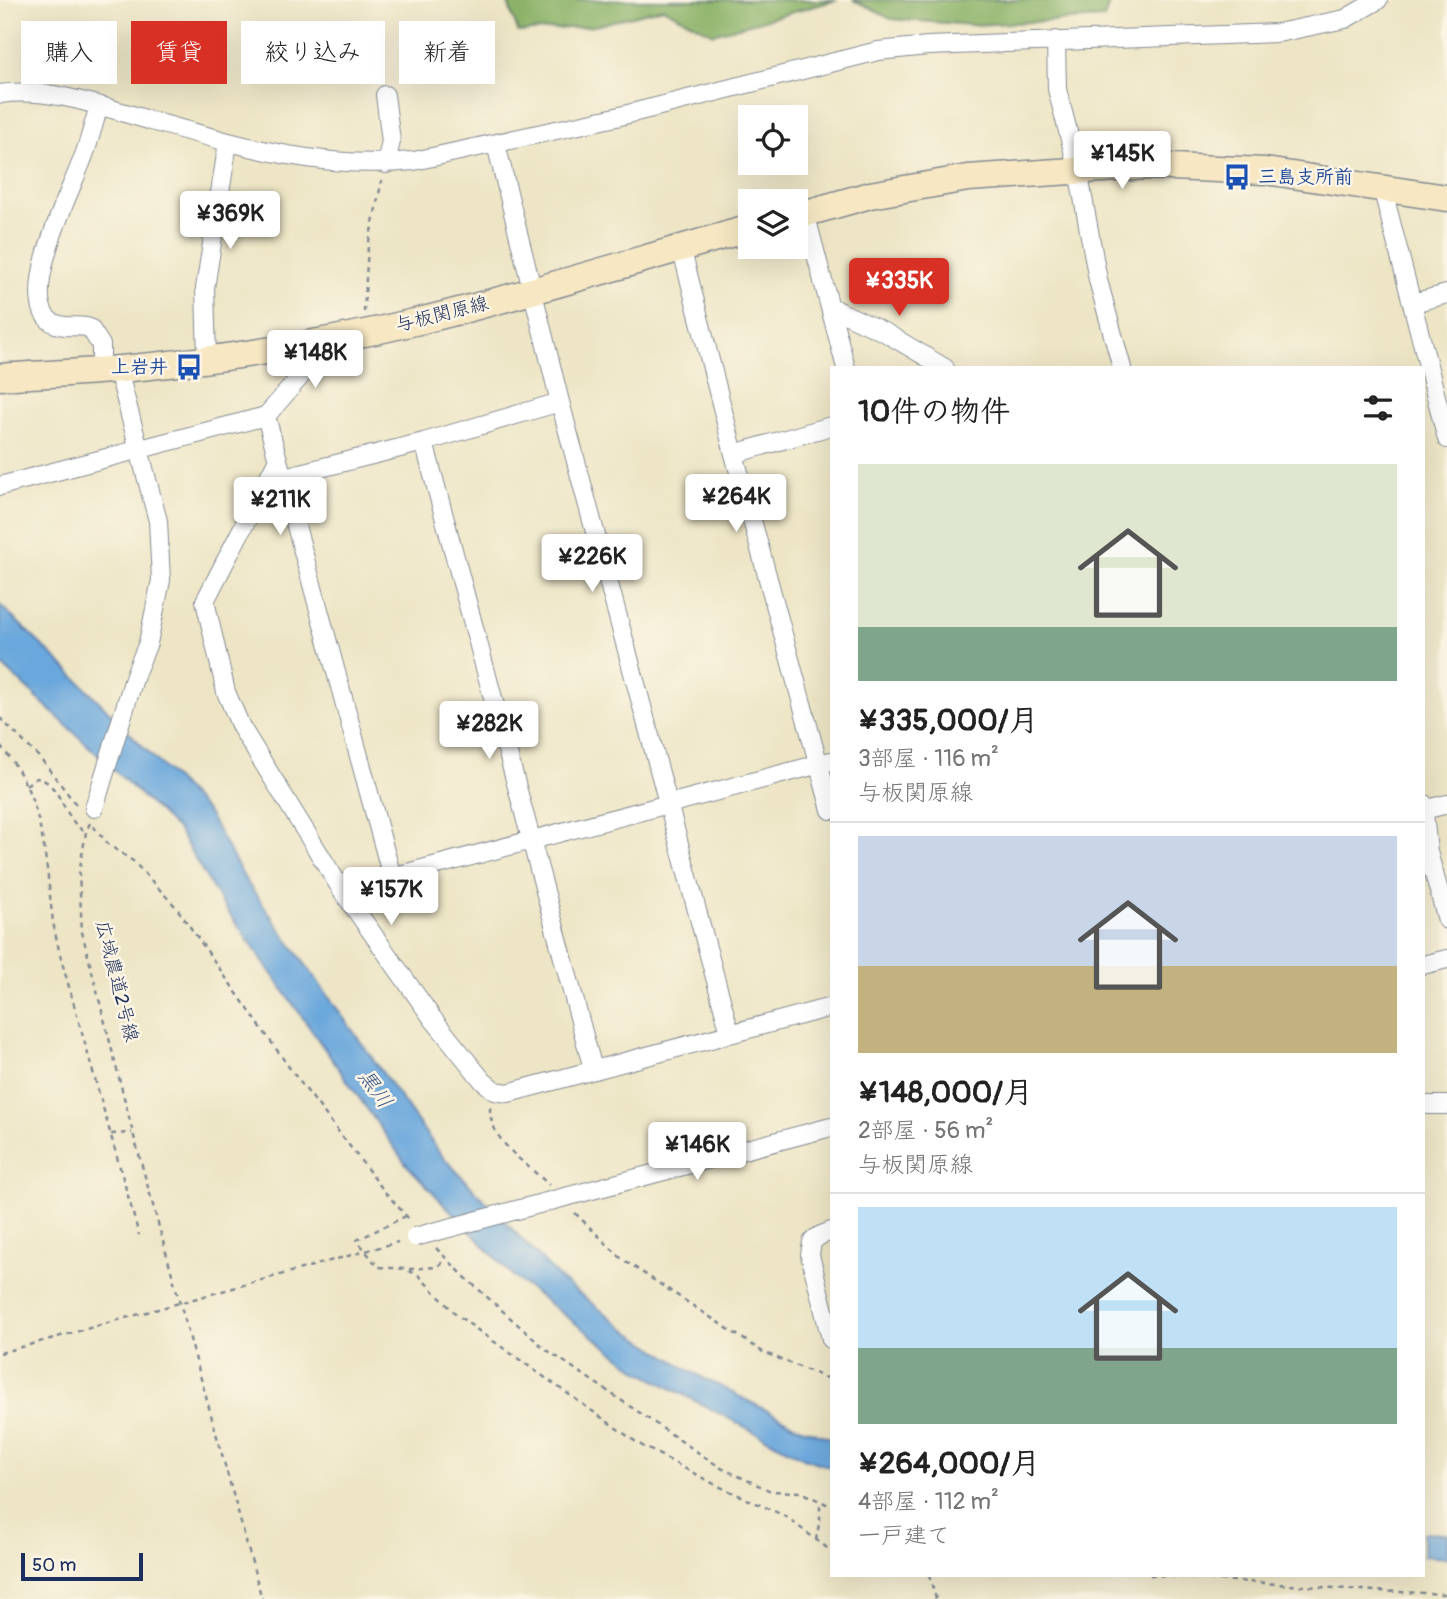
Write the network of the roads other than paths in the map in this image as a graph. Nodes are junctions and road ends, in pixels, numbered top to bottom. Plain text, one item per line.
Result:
1 (1378, 0) edge
2 (1056, 40) junction
3 (0, 94) edge
4 (385, 95) dead end
5 (99, 106) junction
6 (228, 142) junction
7 (496, 144) junction
8 (386, 164) junction
9 (1078, 170) junction
10 (1382, 187) junction
11 (1447, 198) edge
12 (808, 213) edge
13 (738, 232) edge
14 (808, 237) edge
15 (681, 247) junction
16 (531, 291) junction
17 (1447, 293) edge
18 (1413, 303) junction
19 (830, 307) junction
20 (334, 338) junction
21 (207, 359) junction
22 (845, 366) edge
23 (942, 366) edge
24 (1121, 366) edge
25 (110, 369) junction
26 (0, 377) edge
27 (560, 402) junction
28 (266, 416) junction
29 (830, 426) edge
30 (1447, 439) edge
31 (424, 442) junction
32 (139, 451) junction
33 (734, 454) junction
34 (278, 459) junction
35 (284, 477) junction
36 (0, 486) edge
37 (825, 762) edge
38 (830, 802) edge
39 (670, 803) junction
40 (1447, 804) edge
41 (1425, 807) edge
42 (89, 814) road end
43 (530, 841) junction
44 (1426, 853) edge
45 (392, 877) junction
46 (343, 892) junction
47 (1447, 920) edge
48 (1447, 959) edge
49 (1425, 964) edge
50 (830, 1007) edge
51 (730, 1033) junction
52 (593, 1069) junction
53 (1425, 1105) edge
54 (1447, 1105) edge
55 (830, 1127) edge
56 (830, 1231) edge
57 (419, 1234) road end
58 (830, 1335) edge

1 - 2 street
2 - 7 street
2 - 9 street
3 - 5 street
4 - 8 street
5 - 6 street
5 - 25 street
6 - 8 street
6 - 21 street
7 - 8 street
7 - 16 street
9 - 10 main road
9 - 12 main road
9 - 24 street
10 - 11 main road
10 - 18 street
13 - 15 main road, 与板関原線
14 - 19 street
15 - 16 main road, 与板関原線
15 - 33 street
16 - 20 main road, 与板関原線
16 - 27 street
17 - 18 street
18 - 30 street
19 - 22 street
19 - 23 street
20 - 21 main road, 与板関原線
20 - 28 street
21 - 25 main road, 与板関原線
25 - 26 main road, 与板関原線
25 - 32 street
27 - 31 street
27 - 39 street
28 - 32 street
28 - 34 street
29 - 33 street
31 - 35 street
31 - 43 street
32 - 36 street
32 - 42 street
33 - 37 street
34 - 35 street
34 - 46 street
35 - 45 street
37 - 38 street
37 - 39 street
39 - 43 street
39 - 51 street
40 - 41 street
43 - 45 street
43 - 52 street
44 - 47 street
45 - 46 street
46 - 52 street
48 - 49 street
50 - 51 street
51 - 52 street
53 - 54 street
55 - 57 street, bridge
56 - 58 street

